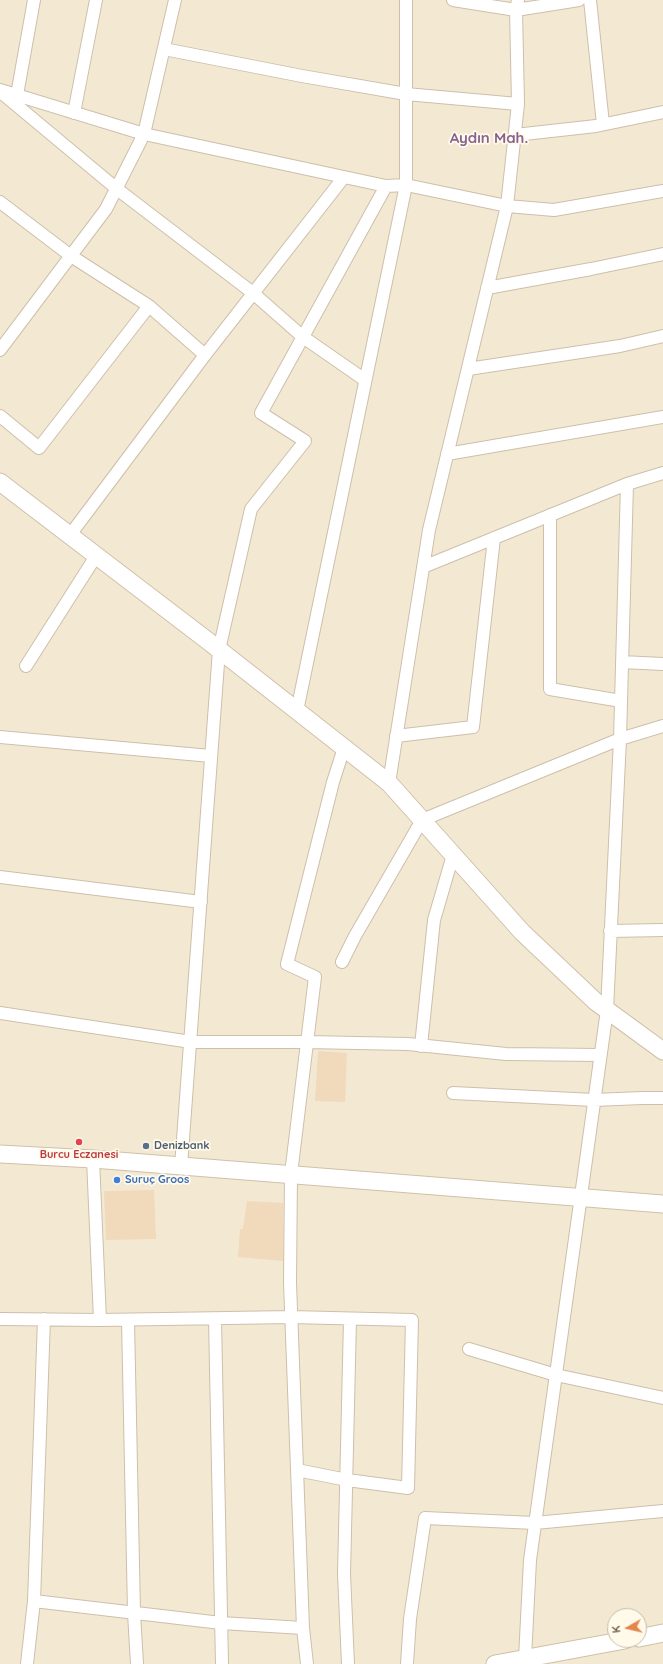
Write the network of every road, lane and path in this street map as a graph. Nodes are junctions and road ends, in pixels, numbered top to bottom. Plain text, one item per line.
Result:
1 (34, 0) edge
2 (96, 0) edge
3 (175, 0) edge
4 (406, 0) edge
5 (453, 0) edge
6 (579, 0) edge
7 (590, 0) edge
8 (517, 5) edge
9 (164, 48) junction
10 (0, 91) edge
11 (406, 94) junction
12 (17, 96) junction
13 (518, 104) junction
14 (663, 112) edge
15 (74, 113) junction
16 (603, 124) junction
17 (144, 134) junction
18 (515, 135) junction
19 (344, 177) junction
20 (406, 185) junction
21 (386, 186) junction
22 (117, 189) junction
23 (663, 191) edge
24 (0, 202) edge
25 (507, 206) junction
26 (663, 254) edge
27 (71, 256) junction
28 (487, 288) junction
29 (253, 293) junction
30 (149, 306) junction
31 (663, 336) edge
32 (303, 337) junction
33 (0, 350) edge
34 (205, 355) junction
35 (468, 369) junction
36 (365, 380) junction
37 (0, 416) edge
38 (663, 418) edge
39 (447, 454) junction
40 (663, 473) edge
41 (0, 482) edge
42 (626, 484) junction
43 (550, 515) junction
44 (70, 535) junction
45 (494, 538) junction
46 (96, 556) junction
47 (423, 567) junction
48 (219, 650) junction
49 (622, 662) junction
50 (663, 664) edge
51 (26, 666) dead end
52 (621, 701) junction
53 (297, 711) junction
54 (663, 726) edge
55 (396, 736) junction
56 (0, 737) edge
57 (620, 739) junction
58 (344, 748) junction
59 (211, 756) junction
60 (389, 783) junction
61 (422, 820) junction
62 (453, 855) junction
63 (0, 877) edge
64 (201, 902) junction
65 (663, 930) edge
66 (610, 931) junction
67 (342, 962) dead end
68 (607, 1010) junction
69 (0, 1013) edge
70 (191, 1042) junction
71 (307, 1042) junction
72 (422, 1046) junction
73 (663, 1051) edge
74 (600, 1055) junction
75 (453, 1093) dead end
76 (663, 1098) edge
77 (594, 1100) junction
78 (0, 1154) edge
79 (93, 1159) junction
80 (181, 1166) junction
81 (291, 1174) junction
82 (580, 1197) junction
83 (663, 1204) edge
84 (291, 1317) junction
85 (215, 1318) junction
86 (0, 1319) edge
87 (44, 1319) junction
88 (100, 1320) junction
89 (128, 1320) junction
90 (350, 1320) junction
91 (469, 1349) dead end
92 (556, 1375) junction
93 (663, 1398) edge
94 (297, 1470) junction
95 (347, 1480) junction
96 (663, 1511) edge
97 (535, 1523) junction
98 (34, 1601) junction
99 (134, 1613) junction
100 (222, 1623) junction
101 (303, 1628) junction
102 (663, 1633) edge
103 (647, 1636) edge
104 (607, 1643) edge
105 (525, 1658) junction
106 (27, 1664) edge
107 (138, 1664) edge
108 (222, 1664) edge
109 (307, 1664) edge
110 (348, 1664) edge
111 (407, 1664) edge
112 (494, 1664) edge

1 - 12 street
2 - 15 street
3 - 9 street
4 - 11 street
5 - 8 street
6 - 8 street
7 - 16 street
8 - 13 street
9 - 11 street
9 - 17 street
10 - 12 street
10 - 22 street
11 - 13 street
11 - 20 street
12 - 15 street
13 - 18 street
14 - 16 street
15 - 17 street
16 - 18 street
17 - 19 street
17 - 22 street
18 - 25 street
19 - 21 street
19 - 29 street
20 - 21 street
20 - 25 street
20 - 36 street
21 - 32 street
22 - 27 street
22 - 29 street
23 - 25 street
24 - 27 street
25 - 28 street
26 - 28 street
27 - 30 street
27 - 33 street
28 - 35 street
29 - 32 street
29 - 34 street
30 - 34 street
30 - 37 street
31 - 35 street
32 - 36 street
32 - 48 street
34 - 44 street
35 - 39 street
36 - 53 street
38 - 39 street
39 - 47 street
40 - 42 street
41 - 44 street
42 - 43 street
42 - 49 street
43 - 45 street
43 - 52 street
44 - 46 street
45 - 47 street
45 - 55 street
46 - 48 street
46 - 51 street
47 - 55 street
48 - 53 street
48 - 59 street
49 - 50 street
49 - 52 street
52 - 57 street
53 - 58 street
54 - 57 street
55 - 60 street
56 - 59 street
57 - 61 street
57 - 66 street
58 - 60 street
58 - 71 street
59 - 64 street
60 - 61 street
61 - 62 street
61 - 67 street
62 - 68 street
62 - 72 street
63 - 64 street
64 - 70 street
65 - 66 street
66 - 68 street
68 - 73 street
68 - 74 street
69 - 70 street
70 - 71 street
70 - 80 street
71 - 72 street
71 - 81 street
72 - 74 street
74 - 77 street
75 - 77 street
76 - 77 street
77 - 82 street
78 - 79 street
79 - 80 street
79 - 88 street
80 - 81 street
81 - 82 street
81 - 84 street
82 - 83 street
82 - 92 street
84 - 85 street
84 - 90 street
84 - 94 street
85 - 89 street
85 - 100 street
86 - 87 street
87 - 88 street
87 - 98 street
88 - 89 street
89 - 99 street
90 - 95 street
90 - 95 street
91 - 92 street
92 - 93 street
92 - 97 street
94 - 95 street
94 - 101 street
95 - 110 street
96 - 97 street
97 - 105 street
97 - 111 street
98 - 99 street
98 - 106 street
99 - 100 street
99 - 107 street
100 - 101 street
100 - 108 street
101 - 109 street
102 - 103 street
104 - 105 street
105 - 112 street

